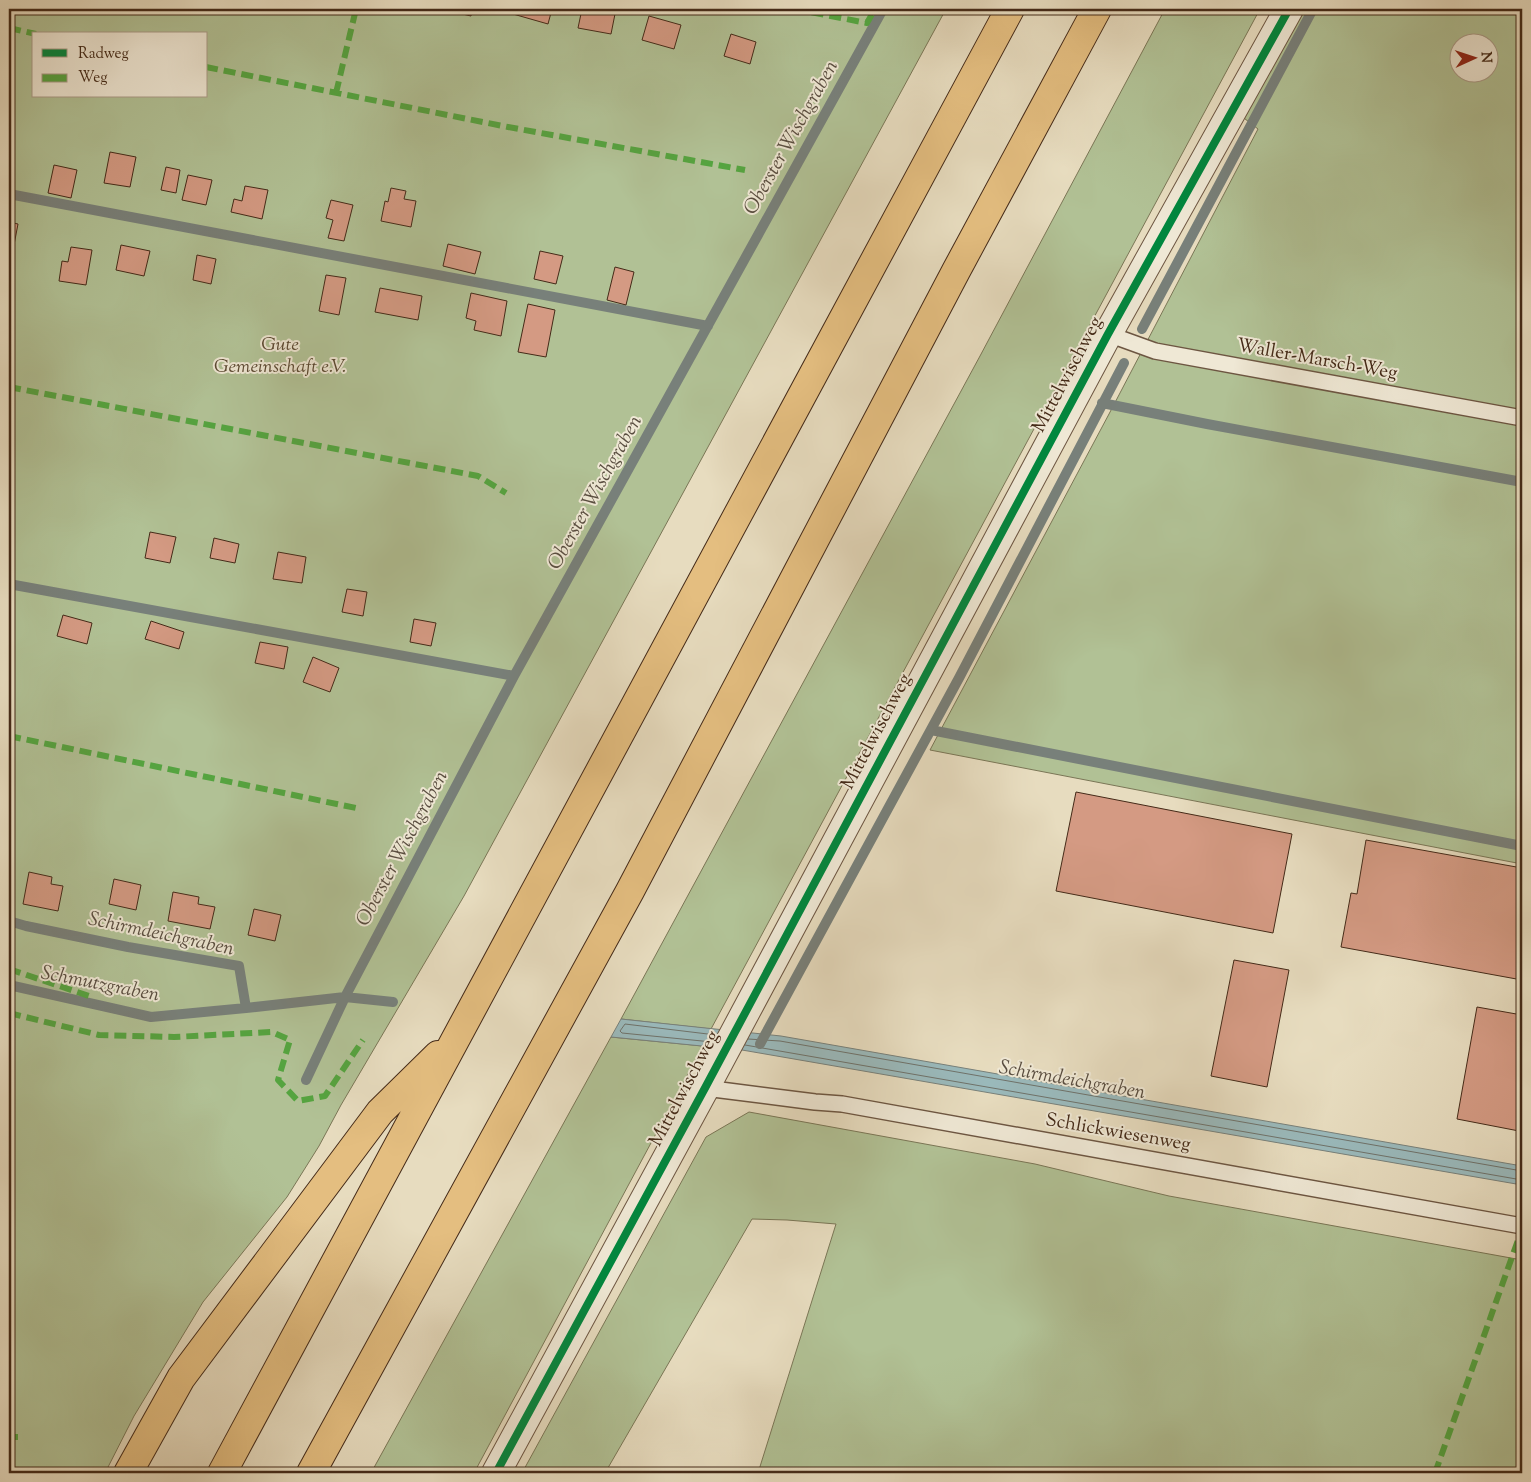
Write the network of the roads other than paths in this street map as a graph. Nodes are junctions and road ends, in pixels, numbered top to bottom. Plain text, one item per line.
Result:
1 (1010, 9) edge
2 (1097, 9) edge
3 (1289, 9) edge
4 (1108, 334) junction
5 (1522, 418) edge
6 (459, 1035) junction
7 (705, 1088) junction
8 (1522, 1226) edge
9 (128, 1473) edge
10 (222, 1473) edge
11 (311, 1473) edge
12 (496, 1473) edge

1 - 6 highway
2 - 11 highway
3 - 4 street, Mittelwischweg
4 - 5 lane, Waller-Marsch-Weg
4 - 7 street, Mittelwischweg
6 - 9 highway
6 - 10 highway
7 - 8 lane, Schlickwiesenweg
7 - 12 street, Mittelwischweg

